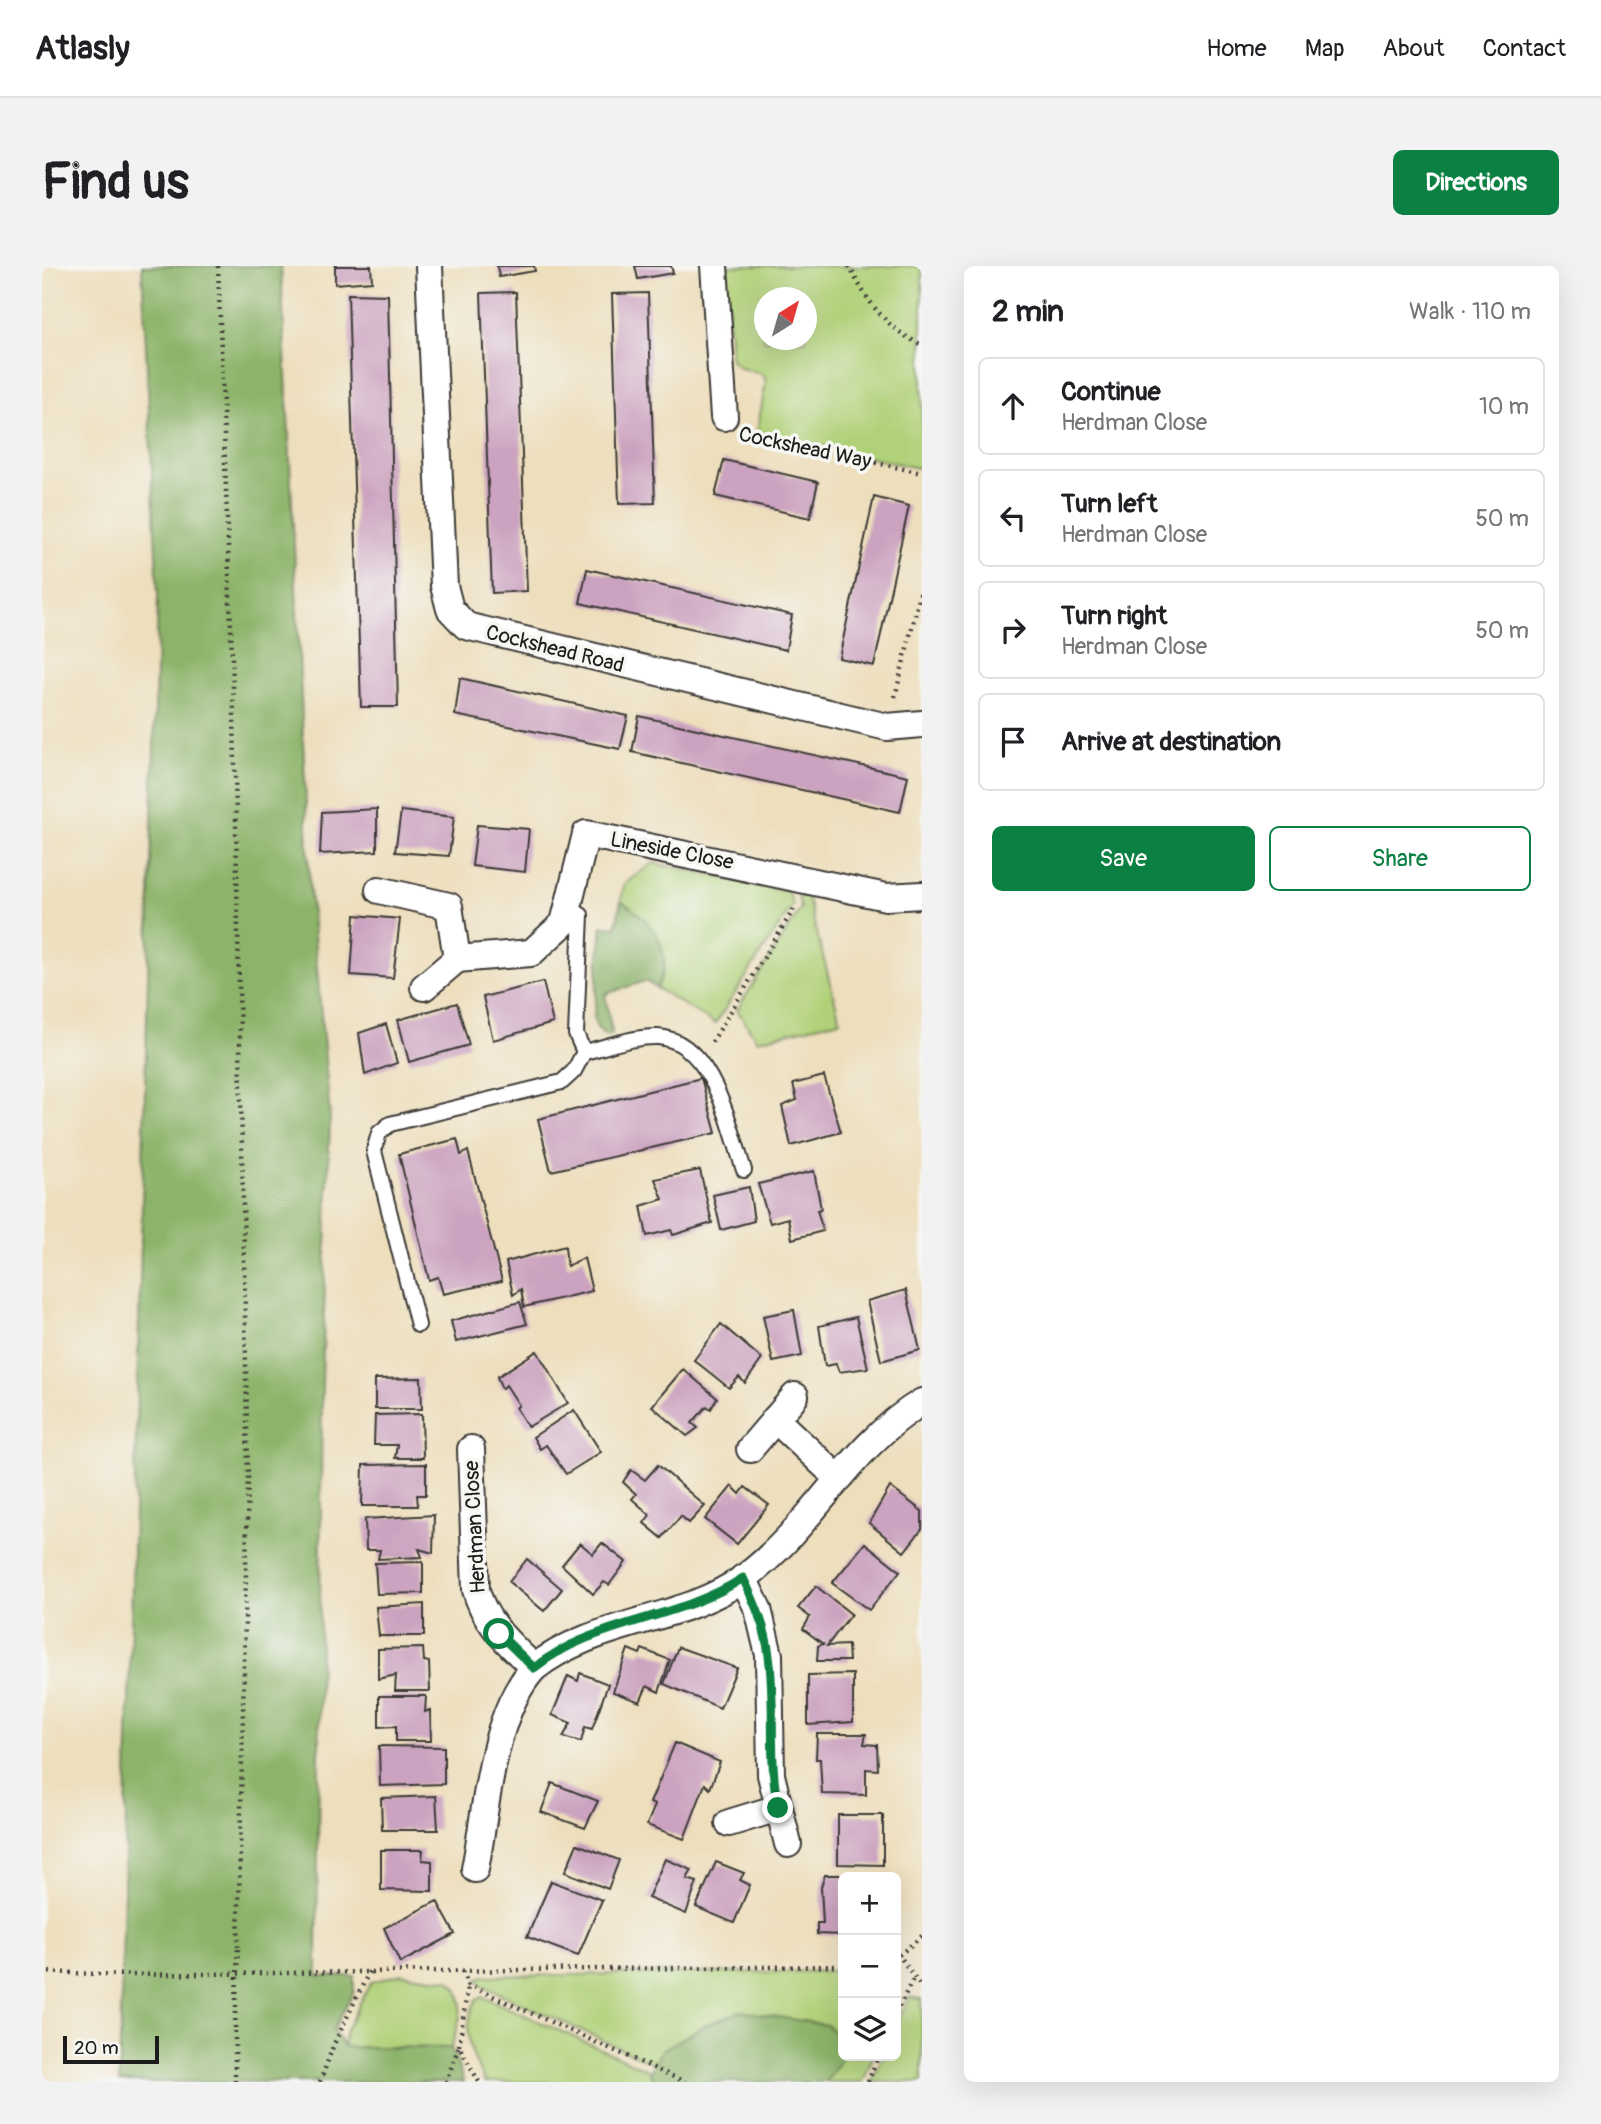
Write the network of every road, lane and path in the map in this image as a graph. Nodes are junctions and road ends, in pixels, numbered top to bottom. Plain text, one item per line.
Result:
1 (218, 266) edge
2 (429, 266) edge
3 (714, 266) edge
4 (849, 266) edge
5 (922, 345) edge
6 (724, 416) joint
7 (922, 473) edge
8 (922, 586) edge
9 (922, 724) edge
10 (887, 727) junction
11 (789, 875) junction
12 (379, 890) dead end
13 (922, 895) edge
14 (568, 907) junction
15 (457, 959) junction
16 (424, 987) dead end
17 (584, 1052) junction
18 (700, 1061) junction
19 (744, 1170) dead end
20 (418, 1325) dead end
21 (795, 1396) dead end
22 (922, 1402) edge
23 (775, 1419) junction
24 (471, 1449) dead end
25 (750, 1449) dead end
26 (838, 1478) junction
27 (743, 1578) junction
28 (534, 1668) junction
29 (778, 1808) junction
30 (729, 1823) dead end
31 (788, 1844) dead end
32 (475, 1869) dead end
33 (922, 1936) edge
34 (901, 1954) edge
35 (901, 1962) edge
36 (838, 1966) edge
37 (370, 1970) junction
38 (463, 1971) junction
39 (42, 1972) edge
40 (913, 1979) junction
41 (468, 1985) junction
42 (922, 1988) edge
43 (901, 2003) edge
44 (459, 2046) junction
45 (876, 2061) edge
46 (234, 2082) edge
47 (320, 2082) edge
48 (446, 2082) edge
49 (479, 2082) edge
50 (685, 2082) edge
51 (868, 2082) edge

1 - 46 path, bridge
2 - 10 street, Cockshead Road
3 - 6 street, Cockshead Way
4 - 5 path
6 - 7 path, Cockshead Way
8 - 10 path
9 - 10 street, Cockshead Road
11 - 13 street, Lineside Close
11 - 14 street, Lineside Close
11 - 18 path
12 - 15 street
14 - 15 street, Lineside Close
14 - 17 lane
15 - 16 street
17 - 18 lane
17 - 20 lane
18 - 19 lane
21 - 23 street
22 - 26 street
23 - 25 street
23 - 26 street
24 - 28 street, Herdman Close
26 - 27 street
27 - 28 street
27 - 29 street
28 - 32 street
29 - 30 street
29 - 31 street
33 - 34 path
35 - 40 path
36 - 38 path
37 - 38 path
37 - 39 path
37 - 47 path
38 - 41 path
40 - 42 path
40 - 43 path
41 - 44 path
41 - 50 path
44 - 48 path
44 - 49 path
45 - 51 path

